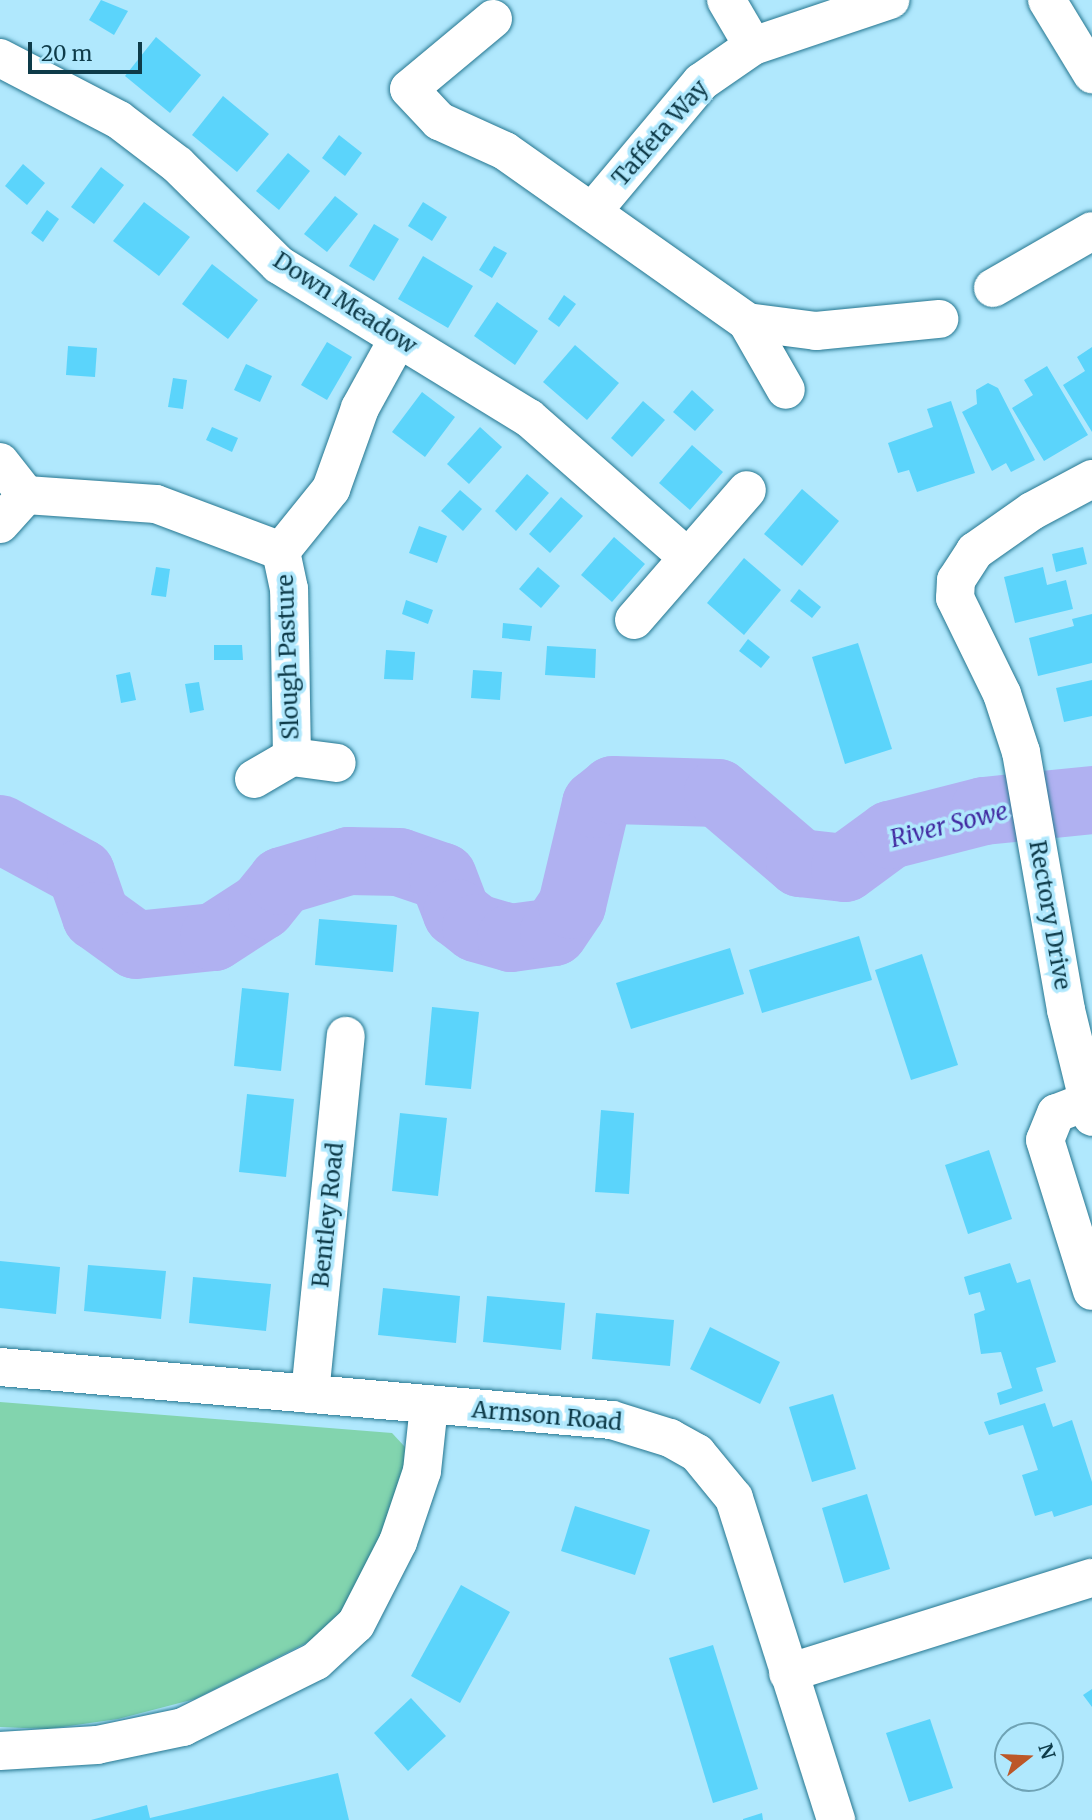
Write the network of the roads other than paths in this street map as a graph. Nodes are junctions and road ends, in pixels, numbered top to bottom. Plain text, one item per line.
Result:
1 (726, 0) edge
2 (890, 0) edge
3 (1047, 0) edge
4 (493, 19) dead end
5 (753, 46) junction
6 (0, 58) edge
7 (1092, 74) edge
8 (592, 212) junction
9 (1092, 231) edge
10 (993, 288) dead end
11 (939, 319) dead end
12 (747, 321) junction
13 (398, 339) junction
14 (786, 390) dead end
15 (0, 462) edge
16 (1092, 480) edge
17 (747, 490) dead end
18 (26, 495) junction
19 (0, 524) edge
20 (281, 551) junction
21 (686, 556) junction
22 (634, 620) dead end
23 (292, 757) junction
24 (337, 763) dead end
25 (254, 779) dead end
26 (1079, 1006) edge
27 (346, 1036) dead end
28 (1090, 1109) edge
29 (1092, 1291) edge
30 (0, 1367) edge
31 (310, 1394) junction
32 (429, 1405) junction
33 (1092, 1578) edge
34 (788, 1673) junction
35 (0, 1751) edge
36 (836, 1820) edge

1 - 5 street
2 - 5 street, Taffeta Way
3 - 7 street
4 - 8 street
5 - 8 street, Taffeta Way
6 - 13 street, Down Meadow
8 - 12 street
9 - 10 street
11 - 12 street
12 - 14 street
13 - 20 street, Slough Pasture
13 - 21 street, Down Meadow
15 - 18 street
16 - 26 street, Rectory Drive
17 - 21 street
18 - 19 street
18 - 20 street
20 - 23 street, Slough Pasture
21 - 22 street
23 - 24 street, Slough Pasture
23 - 25 street, Slough Pasture
26 - 28 street, Rectory Drive
27 - 31 street, Bentley Road
28 - 29 street, Rectory Drive
30 - 31 street, Armson Road
31 - 32 street, Armson Road
32 - 34 street, Armson Road
32 - 35 street
33 - 34 street
34 - 36 street, Armson Road

